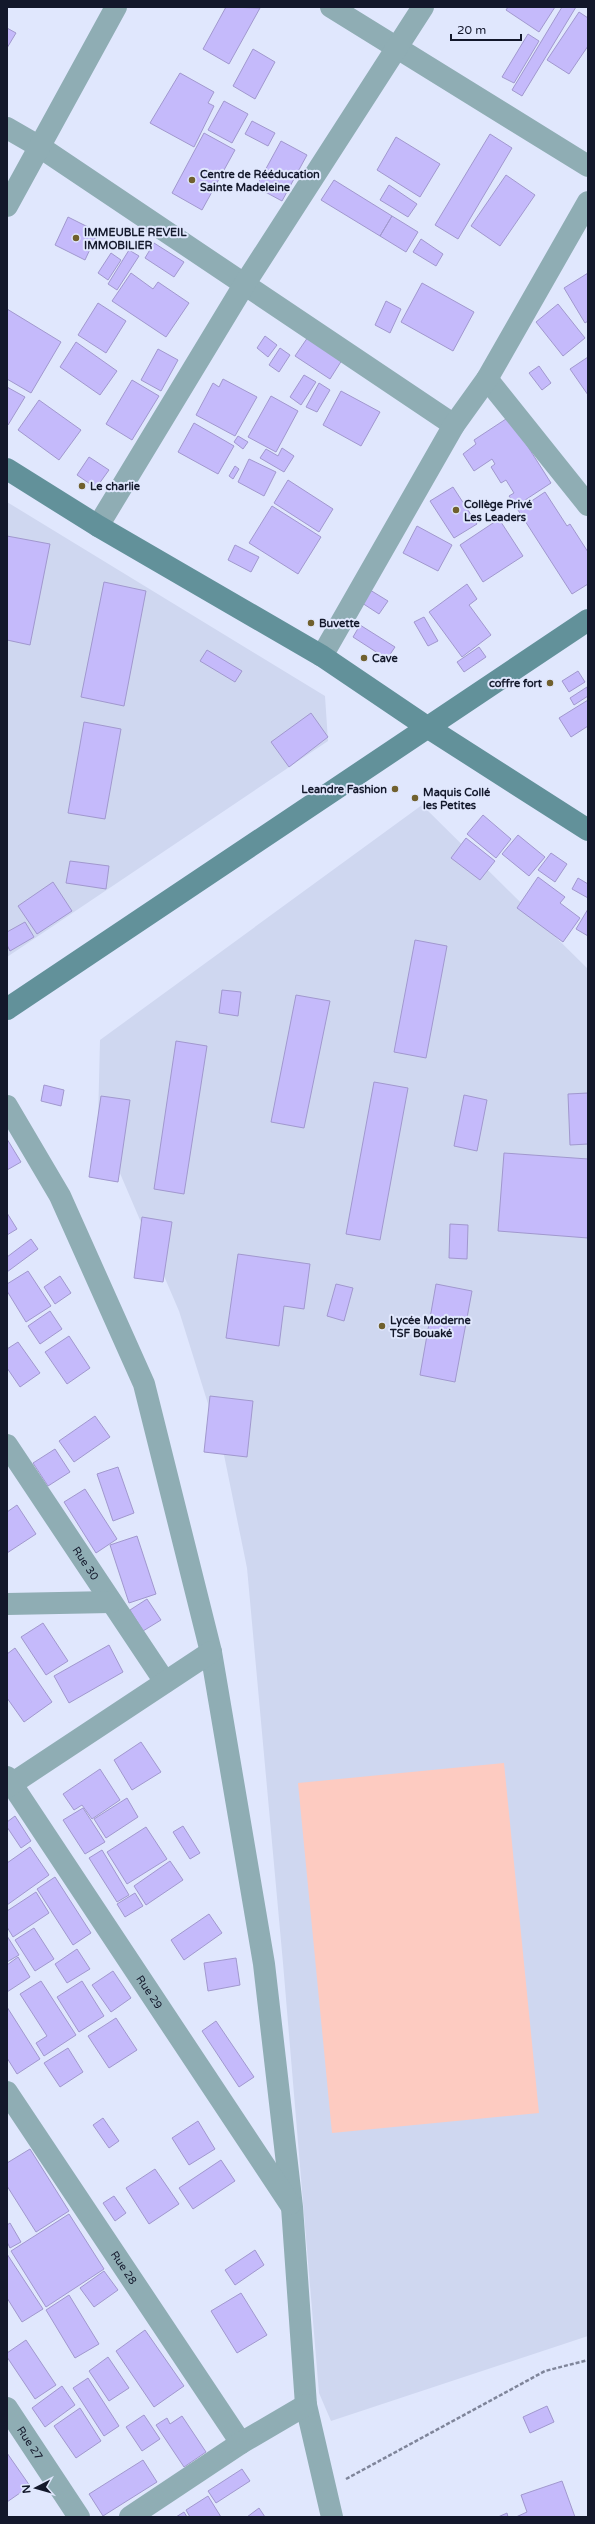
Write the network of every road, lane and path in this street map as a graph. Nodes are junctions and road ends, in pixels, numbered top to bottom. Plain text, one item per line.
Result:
1 (116, 7) edge
2 (331, 7) edge
3 (423, 7) edge
4 (398, 48) junction
5 (7, 128) edge
6 (40, 147) junction
7 (588, 166) edge
8 (588, 202) edge
9 (7, 206) edge
10 (244, 285) junction
11 (487, 379) junction
12 (454, 424) junction
13 (7, 469) edge
14 (588, 505) edge
15 (98, 526) junction
16 (588, 620) edge
17 (322, 656) junction
18 (427, 727) junction
19 (588, 830) edge
20 (7, 1009) edge
21 (7, 1106) edge
22 (7, 1445) edge
23 (111, 1602) junction
24 (7, 1604) edge
25 (211, 1652) junction
26 (165, 1682) junction
27 (9, 1783) edge
28 (7, 2092) edge
29 (292, 2207) junction
30 (588, 2360) edge
31 (306, 2405) junction
32 (7, 2408) edge
33 (240, 2443) junction
34 (326, 2490) junction
35 (79, 2517) edge
36 (130, 2517) edge
37 (332, 2517) edge

1 - 6 street
2 - 4 street
3 - 4 street
4 - 7 street
4 - 10 street
5 - 6 street
6 - 9 street
6 - 10 street
8 - 11 street
10 - 12 street
10 - 15 street
11 - 12 street
11 - 14 street
12 - 17 street
13 - 15 street
15 - 17 street
16 - 18 street
17 - 18 street
18 - 19 street
18 - 20 street
21 - 25 street
22 - 23 street, Rue 30
23 - 24 street
23 - 26 street, Rue 30
25 - 26 street
25 - 29 street
26 - 27 street
27 - 29 street, Rue 29
28 - 33 street, Rue 28
29 - 31 street
30 - 34 path
31 - 33 street
31 - 34 street
32 - 35 street, Rue 27
33 - 36 street
34 - 37 street

